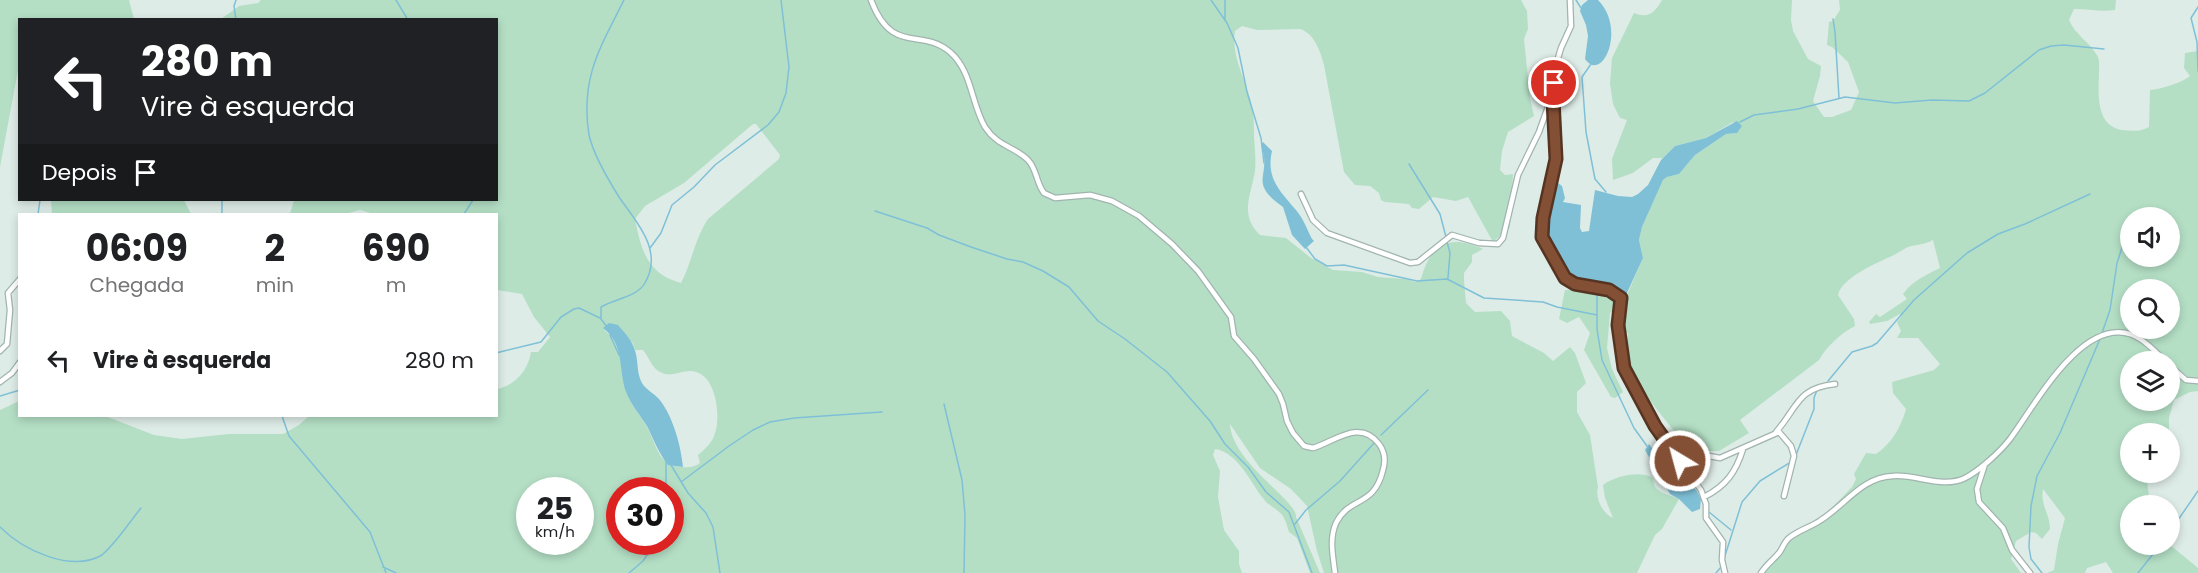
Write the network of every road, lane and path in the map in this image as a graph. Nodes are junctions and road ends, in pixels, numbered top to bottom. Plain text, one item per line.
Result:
1 (871, 0) edge
2 (1570, 0) edge
3 (1553, 100) junction
4 (1301, 194) dead end
5 (18, 281) edge
6 (0, 351) edge
7 (2155, 351) edge
8 (18, 365) edge
9 (2180, 375) edge
10 (2198, 381) edge
11 (0, 382) edge
12 (1835, 384) dead end
13 (1776, 432) junction
14 (1664, 439) junction
15 (1743, 449) junction
16 (1986, 462) junction
17 (1784, 496) dead end
18 (1704, 497) junction
19 (1335, 573) edge
20 (1725, 573) edge
21 (1761, 573) edge
22 (2030, 573) edge

1 - 19 street
2 - 3 street
3 - 4 street
3 - 14 street
5 - 6 street
7 - 16 street
8 - 11 street
9 - 10 street
12 - 13 street
13 - 15 street
13 - 17 street
14 - 15 street
14 - 18 street
15 - 18 street
16 - 21 street
16 - 22 street
18 - 20 street

